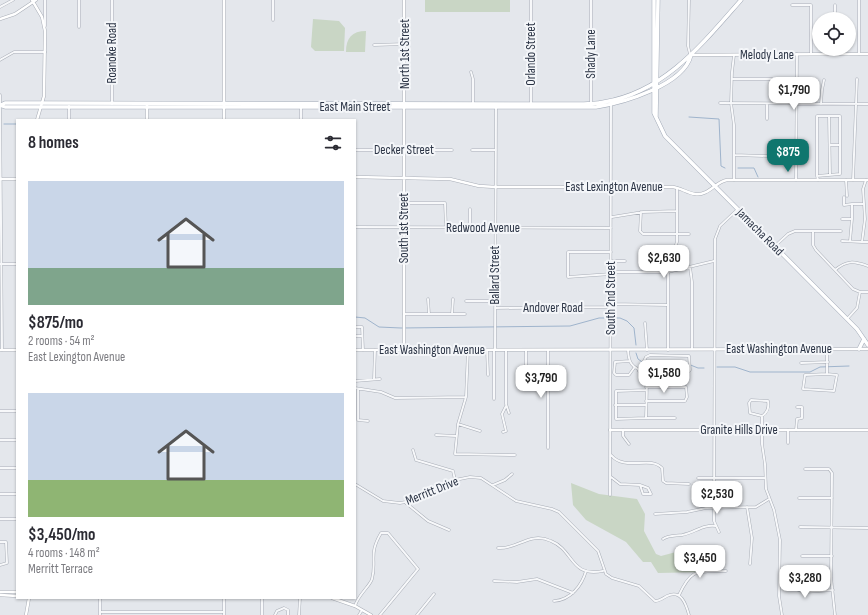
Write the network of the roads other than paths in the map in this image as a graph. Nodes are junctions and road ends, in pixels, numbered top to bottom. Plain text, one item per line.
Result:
1 (13, 0) edge
2 (45, 0) edge
3 (78, 0) edge
4 (112, 0) edge
5 (224, 0) edge
6 (273, 0) edge
7 (404, 0) edge
8 (531, 0) edge
9 (591, 0) edge
10 (654, 0) edge
11 (689, 0) edge
12 (741, 0) edge
13 (859, 0) edge
14 (33, 1) edge
15 (658, 2) edge
16 (792, 5) dead end
17 (835, 5) dead end
18 (0, 7) edge
19 (835, 12) edge
20 (0, 19) edge
21 (273, 20) dead end
22 (655, 24) junction
23 (79, 27) dead end
24 (45, 31) junction
25 (405, 44) junction
26 (374, 45) dead end
27 (45, 52) junction
28 (797, 54) junction
29 (811, 54) joint
30 (859, 54) joint
31 (868, 54) edge
32 (691, 55) junction
33 (734, 55) junction
34 (0, 60) edge
35 (470, 72) dead end
36 (657, 74) junction
37 (653, 76) junction
38 (665, 77) junction
39 (732, 79) junction
40 (772, 79) dead end
41 (857, 79) dead end
42 (824, 80) dead end
43 (657, 82) junction
44 (653, 84) junction
45 (655, 89) junction
46 (641, 91) junction
47 (646, 93) junction
48 (0, 94) edge
49 (653, 98) junction
50 (611, 103) junction
51 (720, 103) dead end
52 (731, 103) junction
53 (767, 104) junction
54 (797, 104) junction
55 (821, 104) junction
56 (868, 104) edge
57 (1, 105) edge
58 (42, 105) junction
59 (69, 105) junction
60 (112, 105) junction
61 (147, 105) junction
62 (224, 105) junction
63 (301, 105) junction
64 (405, 105) junction
65 (473, 105) junction
66 (531, 105) junction
67 (591, 105) junction
68 (857, 105) junction
69 (496, 106) junction
70 (829, 116) junction
71 (656, 117) junction
72 (38, 119) edge
73 (69, 119) edge
74 (147, 119) edge
75 (224, 119) edge
76 (301, 119) edge
77 (766, 119) dead end
78 (1, 143) edge
79 (830, 145) junction
80 (840, 145) junction
81 (356, 150) edge
82 (405, 150) junction
83 (452, 150) dead end
84 (472, 150) dead end
85 (496, 150) junction
86 (734, 155) junction
87 (767, 156) dead end
88 (817, 176) junction
89 (830, 176) junction
90 (356, 177) edge
91 (1, 179) edge
92 (16, 179) edge
93 (404, 179) junction
94 (734, 180) junction
95 (796, 180) junction
96 (818, 180) junction
97 (846, 180) junction
98 (853, 180) junction
99 (867, 180) edge
100 (716, 186) junction
101 (496, 187) junction
102 (612, 187) junction
103 (677, 188) junction
104 (404, 203) junction
105 (852, 204) junction
106 (863, 204) junction
107 (470, 209) dead end
108 (738, 209) junction
109 (677, 211) junction
110 (640, 212) junction
111 (612, 217) junction
112 (842, 219) dead end
113 (852, 219) junction
114 (356, 227) edge
115 (404, 227) junction
116 (446, 227) junction
117 (470, 227) junction
118 (495, 228) junction
119 (611, 228) junction
120 (813, 231) junction
121 (841, 231) dead end
122 (677, 234) junction
123 (689, 234) dead end
124 (842, 241) dead end
125 (850, 241) junction
126 (862, 242) junction
127 (868, 242) edge
128 (774, 246) junction
129 (611, 252) junction
130 (645, 259) dead end
131 (625, 261) dead end
132 (715, 261) junction
133 (611, 262) junction
134 (1, 264) edge
135 (16, 264) edge
136 (690, 266) junction
137 (868, 266) edge
138 (836, 270) junction
139 (645, 272) junction
140 (668, 272) junction
141 (611, 273) junction
142 (860, 292) junction
143 (868, 292) edge
144 (453, 298) dead end
145 (428, 299) dead end
146 (495, 301) junction
147 (466, 302) dead end
148 (668, 304) junction
149 (611, 306) junction
150 (495, 308) junction
151 (404, 314) junction
152 (429, 314) junction
153 (452, 314) junction
154 (465, 314) dead end
155 (847, 319) junction
156 (645, 323) dead end
157 (356, 327) edge
158 (356, 336) edge
159 (362, 336) junction
160 (864, 339) junction
161 (868, 345) edge
162 (859, 349) junction
163 (868, 349) edge
164 (1, 350) edge
165 (16, 350) edge
166 (356, 350) edge
167 (363, 350) junction
168 (374, 350) junction
169 (404, 350) junction
170 (468, 350) junction
171 (487, 350) junction
172 (494, 350) junction
173 (506, 350) junction
174 (526, 350) junction
175 (548, 350) junction
176 (611, 350) junction
177 (628, 350) junction
178 (646, 350) junction
179 (668, 350) junction
180 (692, 350) junction
181 (715, 350) junction
182 (828, 350) junction
183 (630, 361) junction
184 (801, 362) dead end
185 (827, 365) junction
186 (526, 368) dead end
187 (634, 368) junction
188 (639, 370) junction
189 (644, 373) junction
190 (827, 374) junction
191 (488, 375) dead end
192 (374, 379) junction
193 (380, 379) dead end
194 (356, 381) edge
195 (646, 387) junction
196 (356, 388) edge
197 (646, 390) junction
198 (466, 397) junction
199 (494, 399) dead end
200 (646, 401) junction
201 (506, 405) junction
202 (615, 405) junction
203 (646, 405) junction
204 (797, 407) dead end
205 (0, 412) edge
206 (16, 412) edge
207 (509, 413) dead end
208 (762, 416) junction
209 (646, 418) junction
210 (675, 418) dead end
211 (368, 421) dead end
212 (458, 424) junction
213 (610, 430) junction
214 (623, 430) junction
215 (715, 430) junction
216 (762, 430) junction
217 (788, 430) junction
218 (796, 430) junction
219 (868, 430) edge
220 (480, 431) dead end
221 (503, 432) dead end
222 (436, 435) dead end
223 (456, 436) junction
224 (0, 440) edge
225 (16, 440) edge
226 (788, 442) dead end
227 (629, 444) dead end
228 (548, 448) dead end
229 (413, 450) dead end
230 (610, 454) junction
231 (515, 455) dead end
232 (0, 468) edge
233 (16, 468) edge
234 (805, 469) dead end
235 (512, 474) dead end
236 (610, 476) junction
237 (698, 478) dead end
238 (715, 478) junction
239 (765, 478) junction
240 (455, 480) junction
241 (689, 484) dead end
242 (356, 485) edge
243 (493, 485) junction
244 (640, 486) junction
245 (0, 494) edge
246 (16, 494) edge
247 (610, 495) dead end
248 (799, 498) dead end
249 (832, 498) junction
250 (770, 499) junction
251 (406, 503) junction
252 (747, 507) junction
253 (715, 508) junction
254 (655, 514) dead end
255 (0, 519) edge
256 (16, 519) edge
257 (716, 526) junction
258 (800, 527) dead end
259 (832, 527) junction
260 (868, 528) edge
261 (449, 530) dead end
262 (719, 532) dead end
263 (663, 539) dead end
264 (2, 542) edge
265 (498, 548) dead end
266 (802, 556) dead end
267 (832, 556) junction
268 (750, 564) dead end
269 (2, 565) edge
270 (586, 571) junction
271 (603, 571) junction
272 (726, 571) dead end
273 (494, 581) dead end
274 (780, 584) junction
275 (834, 590) junction
276 (16, 592) edge
277 (573, 593) junction
278 (0, 594) edge
279 (434, 594) dead end
280 (679, 595) junction
281 (16, 596) edge
282 (29, 599) edge
283 (100, 599) edge
284 (224, 599) edge
285 (262, 599) edge
286 (300, 599) edge
287 (335, 599) edge
288 (554, 601) dead end
289 (354, 606) junction
290 (362, 610) junction
291 (100, 614) edge
292 (127, 614) edge
293 (158, 614) edge
294 (224, 614) edge
295 (26, 615) edge
296 (262, 615) edge
297 (275, 615) edge
298 (288, 615) edge
299 (299, 615) edge
300 (359, 615) edge
301 (371, 615) edge
302 (380, 615) edge
303 (418, 615) edge
304 (689, 615) edge
305 (782, 615) edge
306 (836, 615) edge

1 - 18 street
2 - 24 street
3 - 23 street
4 - 60 street, Roanoke Road
5 - 62 street
6 - 21 street
7 - 25 street, North 1st Street
8 - 66 street, Orlando Street
9 - 67 street, Shady Lane
10 - 15 main road
10 - 22 main road
11 - 32 street
12 - 32 main road, East Main Street
13 - 30 street
14 - 20 street
14 - 24 street
15 - 22 main road
16 - 29 street
17 - 19 street
22 - 36 main road, Jamacha Road
22 - 37 main road, Jamacha Road
24 - 27 street
25 - 26 street
25 - 64 street, North 1st Street
27 - 34 street
27 - 58 street
28 - 29 street, Melody Lane
28 - 33 street, Melody Lane
28 - 54 street
30 - 31 street, Melody Lane
32 - 33 street, Melody Lane
32 - 38 main road, East Main Street
32 - 45 main road, East Main Street
33 - 39 street
35 - 65 street
36 - 38 main road
36 - 43 main road, Jamacha Road
37 - 44 main road, Jamacha Road
37 - 46 main road
38 - 43 main road, East Main Street
39 - 40 street
39 - 52 street
41 - 68 street
42 - 55 street
43 - 44 main road, East Main Street
43 - 45 main road, Jamacha Road
44 - 45 main road, Jamacha Road
44 - 46 main road, East Main Street
45 - 47 main road, East Main Street
45 - 49 main road, Jamacha Road
45 - 71 main road, Jamacha Road
46 - 50 main road, East Main Street
47 - 49 main road
47 - 50 main road, East Main Street
48 - 57 street
49 - 71 main road, Jamacha Road
50 - 67 main road, East Main Street
50 - 102 street, South 2nd Street
51 - 52 street
52 - 53 street
52 - 86 street
53 - 54 street
53 - 77 street
54 - 55 street
54 - 95 street
55 - 68 street
56 - 68 street
57 - 58 main road, East Main Street
57 - 78 street
58 - 59 main road, East Main Street
58 - 72 street
59 - 60 main road, East Main Street
59 - 73 street
60 - 61 main road, East Main Street
61 - 62 main road, East Main Street
61 - 74 street
62 - 63 main road, East Main Street
62 - 75 street
63 - 64 main road, East Main Street
63 - 76 street
64 - 65 main road, East Main Street
64 - 82 street, South 1st Street
65 - 69 main road, East Main Street
66 - 67 main road, East Main Street
66 - 69 main road, East Main Street
68 - 98 street
69 - 85 street, Ballard Street
70 - 79 street
70 - 80 street
70 - 88 street
71 - 100 main road, Jamacha Road
78 - 91 street
79 - 80 street
79 - 89 street
80 - 89 street
81 - 82 street, Decker Street
82 - 83 street, Decker Street
82 - 93 street, South 1st Street
84 - 85 street
85 - 101 street, Ballard Street
86 - 87 street
86 - 94 street
88 - 89 street
88 - 96 street
90 - 93 street, East Lexington Avenue
91 - 92 street
91 - 134 street
93 - 101 street, East Lexington Avenue
93 - 104 street, South 1st Street
94 - 95 street, East Lexington Avenue
94 - 100 street, East Lexington Avenue
95 - 96 street, East Lexington Avenue
96 - 97 street, East Lexington Avenue
97 - 98 street, East Lexington Avenue
97 - 105 street
98 - 99 street, East Lexington Avenue
99 - 106 street
100 - 103 street, East Lexington Avenue
100 - 108 main road, Jamacha Road
101 - 102 street, East Lexington Avenue
101 - 118 street, Ballard Street
102 - 103 street, East Lexington Avenue
102 - 111 street, South 2nd Street
103 - 109 street
104 - 115 street, South 1st Street
104 - 116 street
105 - 106 street
105 - 113 street
106 - 126 street
107 - 117 street
108 - 128 main road, Jamacha Road
108 - 132 street
109 - 110 street
109 - 122 street
110 - 111 street
110 - 122 street
111 - 119 street, South 2nd Street
112 - 113 street
113 - 125 street
114 - 115 street, Redwood Avenue
115 - 116 street, Redwood Avenue
115 - 151 street, South 1st Street
116 - 117 street, Redwood Avenue
117 - 118 street, Redwood Avenue
118 - 119 street, Redwood Avenue
118 - 146 street, Ballard Street
119 - 129 street, South 2nd Street
120 - 121 street
120 - 128 street
120 - 138 street
122 - 123 street
122 - 140 street
124 - 125 street
125 - 126 street
126 - 127 street
128 - 155 main road, Jamacha Road
129 - 133 street, South 2nd Street
129 - 141 street
130 - 139 street
131 - 133 street
132 - 136 street
132 - 181 street
133 - 141 street, South 2nd Street
134 - 135 street
134 - 164 street
136 - 140 street
136 - 180 street
137 - 138 street
138 - 142 street
139 - 140 street
139 - 141 street
140 - 148 street
141 - 149 street, South 2nd Street
142 - 143 street
142 - 155 street
144 - 153 street
145 - 152 street
146 - 147 street
146 - 150 street, Ballard Street
148 - 149 street, Andover Road
148 - 179 street
149 - 150 street, Andover Road
149 - 176 street, South 2nd Street
150 - 172 street, Ballard Street
151 - 152 street
151 - 169 street, South 1st Street
152 - 153 street
153 - 154 street
155 - 160 main road, Jamacha Road
156 - 178 street
157 - 159 street
158 - 159 street
159 - 167 street
160 - 161 main road, Jamacha Road
160 - 162 main road
162 - 163 street, East Washington Avenue
162 - 182 street, East Washington Avenue
164 - 165 street
166 - 167 street, East Washington Avenue
167 - 168 street, East Washington Avenue
168 - 169 street, East Washington Avenue
168 - 192 street
169 - 170 street, East Washington Avenue
170 - 171 street, East Washington Avenue
170 - 198 street
171 - 172 street, East Washington Avenue
171 - 191 street
172 - 173 street, East Washington Avenue
172 - 199 street, Ballard Street
173 - 174 street, East Washington Avenue
173 - 201 street
174 - 175 street, East Washington Avenue
174 - 186 street
175 - 176 street, East Washington Avenue
175 - 228 street
176 - 177 street, East Washington Avenue
176 - 213 street, South 2nd Street
177 - 178 street, East Washington Avenue
177 - 183 street
178 - 179 street, East Washington Avenue
179 - 180 street, East Washington Avenue
180 - 181 street, East Washington Avenue
181 - 182 street, East Washington Avenue
181 - 215 street
182 - 185 street
183 - 187 street
183 - 187 street
184 - 185 street
185 - 190 street
187 - 188 street
188 - 189 street
188 - 189 street
189 - 195 street
190 - 190 street
192 - 193 street
192 - 194 street
195 - 197 street
195 - 200 street
196 - 198 street
196 - 211 street
197 - 200 street
197 - 202 street
198 - 212 street
200 - 203 street
201 - 207 street
201 - 221 street
202 - 203 street
202 - 209 street
203 - 209 street
204 - 218 street
205 - 206 street
208 - 208 street
208 - 216 street
209 - 210 street
212 - 220 street
212 - 223 street
213 - 214 street, Granite Hills Drive
213 - 230 street, South 2nd Street
214 - 215 street, Granite Hills Drive
214 - 227 street
215 - 216 street, Granite Hills Drive
215 - 238 street
216 - 217 street, Granite Hills Drive
216 - 239 street
217 - 218 street, Granite Hills Drive
217 - 226 street
218 - 219 street, Granite Hills Drive
222 - 223 street
223 - 231 street
224 - 225 street
229 - 240 street
230 - 236 street, South 2nd Street
230 - 241 street
232 - 233 street
234 - 249 street
235 - 243 street
236 - 244 street
236 - 247 street, South 2nd Street
237 - 238 street
238 - 239 street
238 - 253 street
239 - 250 street
240 - 243 street, Merritt Drive
240 - 251 street, Merritt Drive
242 - 251 street, Merritt Drive
243 - 271 street, Merritt Drive
244 - 244 street
245 - 246 street
248 - 249 street
249 - 259 street
250 - 252 street
250 - 274 street
251 - 261 street
252 - 253 street
252 - 268 street
253 - 254 street
253 - 257 street
255 - 256 street
257 - 262 street
257 - 263 street
258 - 259 street
259 - 260 street
259 - 267 street
264 - 269 street
265 - 270 street
266 - 267 street
267 - 275 street
270 - 271 street
270 - 277 street
271 - 280 street
272 - 280 street
273 - 277 street
274 - 275 street
274 - 305 street
275 - 306 street
276 - 278 street
277 - 288 street
278 - 281 street
279 - 303 street
280 - 304 street
282 - 295 street
283 - 291 street
284 - 294 street
285 - 296 street
286 - 299 street
287 - 289 street
289 - 290 street
289 - 302 street
290 - 300 street
290 - 301 street
291 - 292 street
292 - 293 street
293 - 294 street
297 - 298 street

